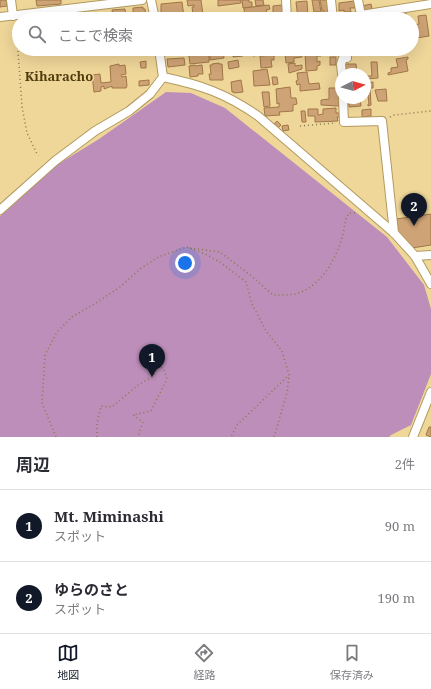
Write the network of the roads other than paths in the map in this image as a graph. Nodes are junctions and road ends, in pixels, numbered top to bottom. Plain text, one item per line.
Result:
1 (11, 0) edge
2 (142, 0) edge
3 (151, 0) edge
4 (286, 0) edge
5 (331, 0) edge
6 (358, 0) edge
7 (431, 4) edge
8 (13, 12) edge
9 (46, 12) edge
10 (154, 12) edge
11 (287, 12) edge
12 (332, 12) edge
13 (360, 12) edge
14 (380, 12) edge
15 (12, 16) edge
16 (0, 17) edge
17 (160, 56) edge
18 (346, 56) edge
19 (341, 68) edge
20 (163, 77) junction
21 (343, 104) edge
22 (0, 210) edge
23 (394, 233) junction
24 (431, 255) edge
25 (415, 256) junction
26 (431, 284) edge
27 (431, 392) edge
28 (413, 437) edge

1 - 8 street
2 - 9 street
3 - 10 street
4 - 11 street
5 - 12 street
6 - 13 street
7 - 14 street
15 - 16 street
17 - 20 street
18 - 19 street
20 - 22 street
20 - 23 street
21 - 23 street
23 - 25 street
24 - 25 street
25 - 26 street
27 - 28 street

